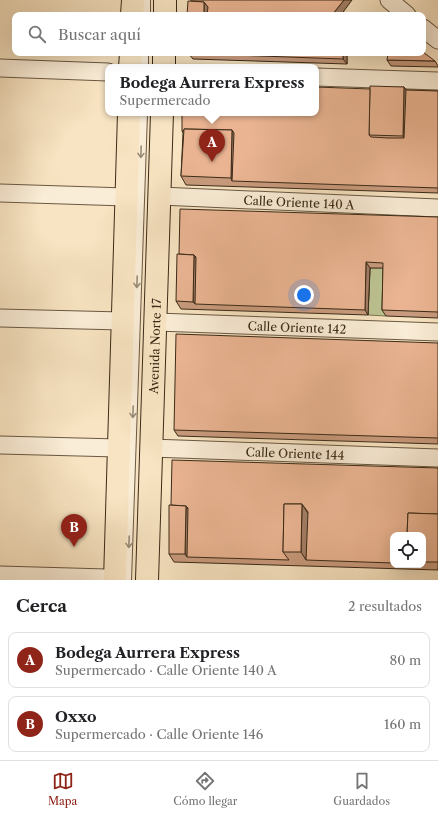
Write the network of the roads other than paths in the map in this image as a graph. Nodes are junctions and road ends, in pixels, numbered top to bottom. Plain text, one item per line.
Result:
1 (133, 0) edge
2 (146, 0) edge
3 (158, 0) edge
4 (165, 0) edge
5 (389, 0) edge
6 (132, 12) edge
7 (146, 12) edge
8 (158, 12) edge
9 (165, 12) edge
10 (403, 12) edge
11 (426, 30) edge
12 (438, 40) edge
13 (0, 68) edge
14 (105, 72) edge
15 (319, 77) edge
16 (438, 80) edge
17 (129, 116) edge
18 (143, 116) edge
19 (155, 116) edge
20 (162, 116) edge
21 (0, 193) edge
22 (160, 196) junction
23 (126, 197) junction
24 (438, 208) edge
25 (0, 318) edge
26 (122, 321) junction
27 (156, 322) junction
28 (438, 332) edge
29 (0, 445) edge
30 (118, 448) junction
31 (151, 448) junction
32 (438, 458) edge
33 (0, 577) edge
34 (106, 580) edge
35 (115, 580) edge
36 (127, 580) edge
37 (141, 580) edge
38 (147, 580) edge

1 - 6 main road
2 - 7 lane
3 - 8 lane
4 - 9 main road
5 - 10 street
11 - 12 street
13 - 14 street
15 - 16 street
17 - 23 main road
18 -> 36 lane
19 - 37 lane
20 - 22 main road, Avenida Norte 17
21 - 23 street
22 - 24 street, Calle Oriente 140 A
22 - 27 main road, Avenida Norte 17
23 - 26 main road
25 - 26 street
26 - 30 main road
27 - 28 street, Calle Oriente 142
27 - 31 main road, Avenida Norte 17
29 - 30 street
30 - 35 main road
31 - 32 street, Calle Oriente 144
31 - 38 main road, Avenida Norte 17
33 - 34 street

